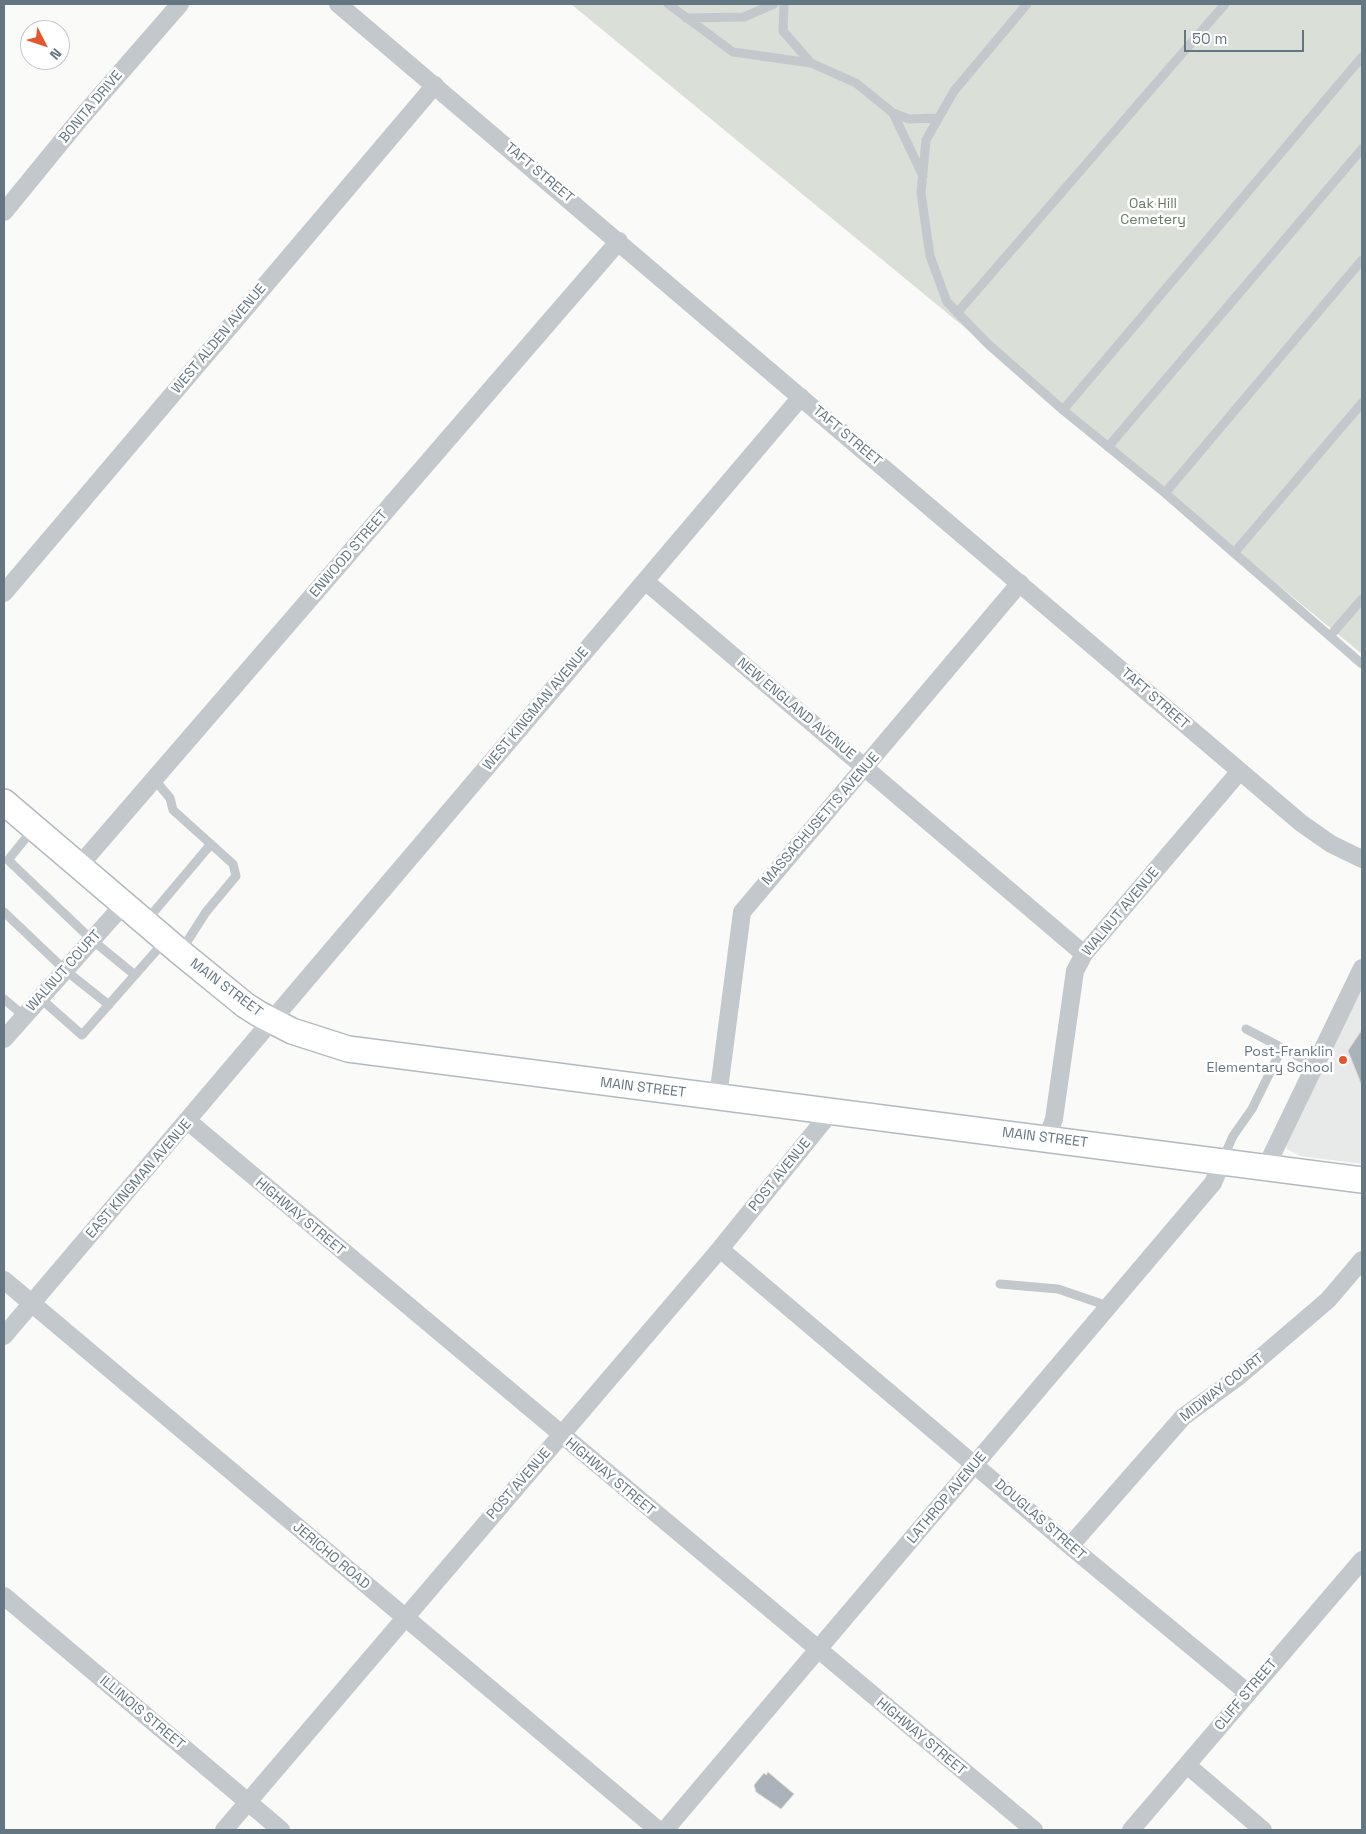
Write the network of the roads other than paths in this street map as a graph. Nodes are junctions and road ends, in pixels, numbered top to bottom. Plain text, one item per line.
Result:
1 (180, 4) edge
2 (338, 4) edge
3 (668, 4) edge
4 (774, 4) edge
5 (784, 4) edge
6 (1027, 4) edge
7 (1225, 4) edge
8 (686, 18) junction
9 (1362, 57) edge
10 (811, 63) junction
11 (435, 85) junction
12 (893, 114) junction
13 (938, 118) junction
14 (1362, 149) edge
15 (923, 176) junction
16 (4, 212) edge
17 (619, 241) junction
18 (1362, 260) edge
19 (957, 313) junction
20 (801, 397) junction
21 (1362, 403) edge
22 (1064, 410) junction
23 (1108, 447) junction
24 (1165, 494) junction
25 (1234, 553) junction
26 (645, 581) junction
27 (1020, 583) junction
28 (4, 593) edge
29 (1362, 599) edge
30 (1330, 636) junction
31 (1362, 664) edge
32 (866, 767) junction
33 (1240, 771) junction
34 (154, 778) junction
35 (4, 802) edge
36 (34, 828) junction
37 (211, 844) junction
38 (1362, 859) edge
39 (6, 862) edge
40 (79, 866) junction
41 (124, 904) junction
42 (4, 912) edge
43 (145, 922) junction
44 (92, 940) junction
45 (173, 946) junction
46 (1084, 954) junction
47 (65, 970) junction
48 (135, 975) junction
49 (1360, 980) edge
50 (40, 998) junction
51 (4, 999) edge
52 (109, 1005) junction
53 (24, 1016) junction
54 (272, 1022) junction
55 (1246, 1029) dead end
56 (4, 1039) edge
57 (1282, 1048) junction
58 (1315, 1065) junction
59 (718, 1098) junction
60 (830, 1113) junction
61 (189, 1122) junction
62 (1047, 1138) junction
63 (1222, 1162) junction
64 (1266, 1167) junction
65 (1362, 1180) edge
66 (720, 1249) junction
67 (1362, 1260) edge
68 (4, 1280) edge
69 (1000, 1284) dead end
70 (31, 1305) junction
71 (1108, 1306) junction
72 (4, 1336) edge
73 (561, 1436) junction
74 (976, 1465) junction
75 (1070, 1546) junction
76 (1362, 1560) edge
77 (4, 1596) edge
78 (405, 1618) junction
79 (818, 1650) junction
80 (1248, 1693) junction
81 (1187, 1765) junction
82 (248, 1802) junction
83 (224, 1830) edge
84 (281, 1830) edge
85 (658, 1830) edge
86 (666, 1830) edge
87 (1034, 1830) edge
88 (1131, 1830) edge
89 (1263, 1830) edge

1 - 16 street, BONITA DRIVE
2 - 11 street, TAFT STREET
3 - 8 lane
4 - 8 lane
5 - 10 lane
6 - 13 lane
7 - 19 lane
8 - 10 lane
9 - 22 lane
10 - 12 lane
11 - 17 street, TAFT STREET
11 - 28 street, WEST ALDEN AVENUE
12 - 13 lane
12 - 15 lane
13 - 15 lane
14 - 23 lane
15 - 19 lane
17 - 20 street, TAFT STREET
17 - 34 street, ENWOOD STREET
18 - 24 lane
19 - 22 lane
20 - 26 street, WEST KINGMAN AVENUE
20 - 27 street, TAFT STREET
21 - 25 lane
22 - 23 lane
23 - 24 lane
24 - 25 lane
25 - 30 lane
26 - 32 street, NEW ENGLAND AVENUE
26 - 54 street, WEST KINGMAN AVENUE
27 - 32 street, MASSACHUSETTS AVENUE
27 - 33 street, TAFT STREET
29 - 30 lane
30 - 31 lane
32 - 46 street, NEW ENGLAND AVENUE
32 - 59 street, MASSACHUSETTS AVENUE
33 - 38 street, TAFT STREET
33 - 46 street, WALNUT AVENUE
34 - 37 lane
34 - 40 street, ENWOOD STREET
35 - 36 street, MAIN STREET
36 - 39 lane
36 - 40 street, MAIN STREET
37 - 43 lane
37 - 45 lane
39 - 44 lane
40 - 41 street, MAIN STREET
41 - 43 street, MAIN STREET
41 - 44 street, WALNUT COURT
42 - 47 lane
43 - 45 street, MAIN STREET
44 - 47 street, WALNUT COURT
44 - 48 lane
45 - 48 lane
45 - 54 street, MAIN STREET
46 - 62 street, WALNUT AVENUE
47 - 50 street, WALNUT COURT
47 - 52 lane
48 - 52 lane
49 - 58 street
50 - 52 lane
50 - 53 street, WALNUT COURT
51 - 53 lane
53 - 56 street, WALNUT COURT
54 - 59 street, MAIN STREET
54 - 61 street, EAST KINGMAN AVENUE
55 - 57 lane
57 - 58 lane
57 - 63 lane
58 - 64 street
59 - 60 street, MAIN STREET
60 - 62 street, MAIN STREET
60 - 66 street, POST AVENUE
61 - 70 street, EAST KINGMAN AVENUE
61 - 73 street, HIGHWAY STREET
62 - 63 street, MAIN STREET
63 - 64 street, MAIN STREET
63 - 71 street, LATHROP AVENUE
64 - 65 street, MAIN STREET
66 - 73 street, POST AVENUE
66 - 74 street, DOUGLAS STREET
67 - 75 street, MIDWAY COURT
68 - 70 street, JERICHO ROAD
69 - 71 lane
70 - 72 street, EAST KINGMAN AVENUE
70 - 78 street, JERICHO ROAD
71 - 74 street, LATHROP AVENUE
73 - 78 street, POST AVENUE
73 - 79 street, HIGHWAY STREET
74 - 75 street, DOUGLAS STREET
74 - 79 street, LATHROP AVENUE
75 - 80 street, DOUGLAS STREET
76 - 80 street, CLIFF STREET
77 - 82 street, ILLINOIS STREET
78 - 82 street, POST AVENUE
78 - 85 street, JERICHO ROAD
79 - 86 street, LATHROP AVENUE
79 - 87 street, HIGHWAY STREET
80 - 81 street, CLIFF STREET
81 - 88 street, CLIFF STREET
81 - 89 street
82 - 83 street, POST AVENUE
82 - 84 street, ILLINOIS STREET

